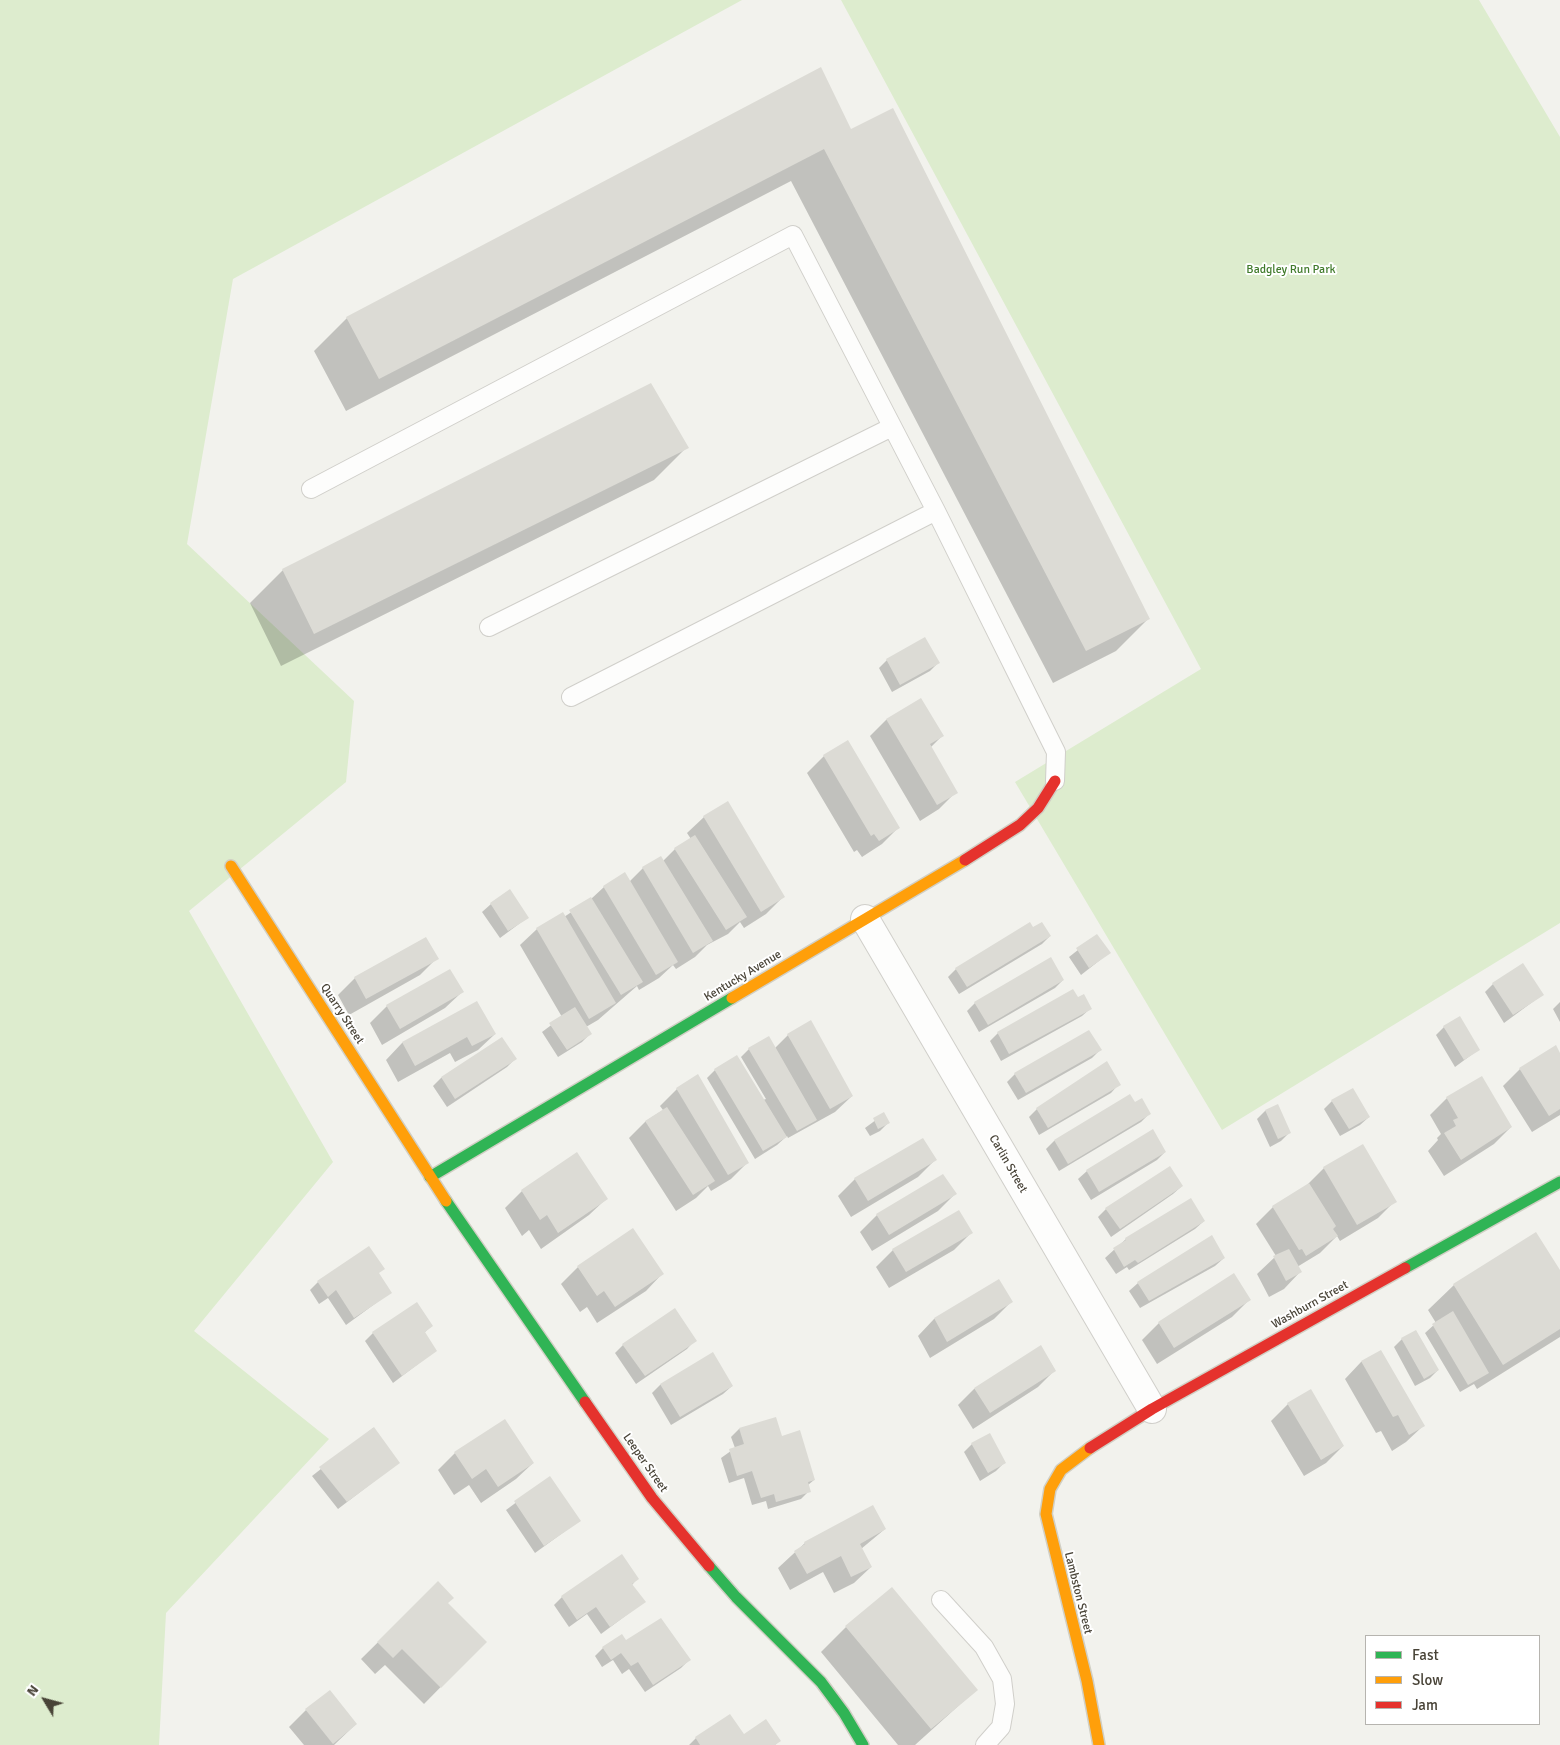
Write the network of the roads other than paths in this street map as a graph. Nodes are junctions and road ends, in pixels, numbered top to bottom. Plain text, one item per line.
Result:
1 (892, 426) junction
2 (311, 489) dead end
3 (936, 511) junction
4 (489, 627) dead end
5 (571, 697) dead end
6 (1055, 781) joint
7 (231, 866) dead end
8 (865, 920) junction
9 (430, 1177) junction
10 (1560, 1182) edge
11 (1152, 1409) junction
12 (1077, 1456) joint
13 (941, 1600) dead end
14 (863, 1745) edge
15 (985, 1745) edge
16 (1098, 1745) edge

1 - 2 lane
1 - 3 lane
1 - 4 lane
3 - 5 lane
3 - 6 lane
6 - 8 street, Kentucky Avenue
7 - 9 street, Quarry Street
8 - 9 street, Kentucky Avenue
8 - 11 street, Carlin Street
9 - 14 street, Leeper Street
10 - 11 street, Washburn Street
11 - 12 street, Washburn Street
12 - 16 street, Lambston Street
13 - 15 lane

